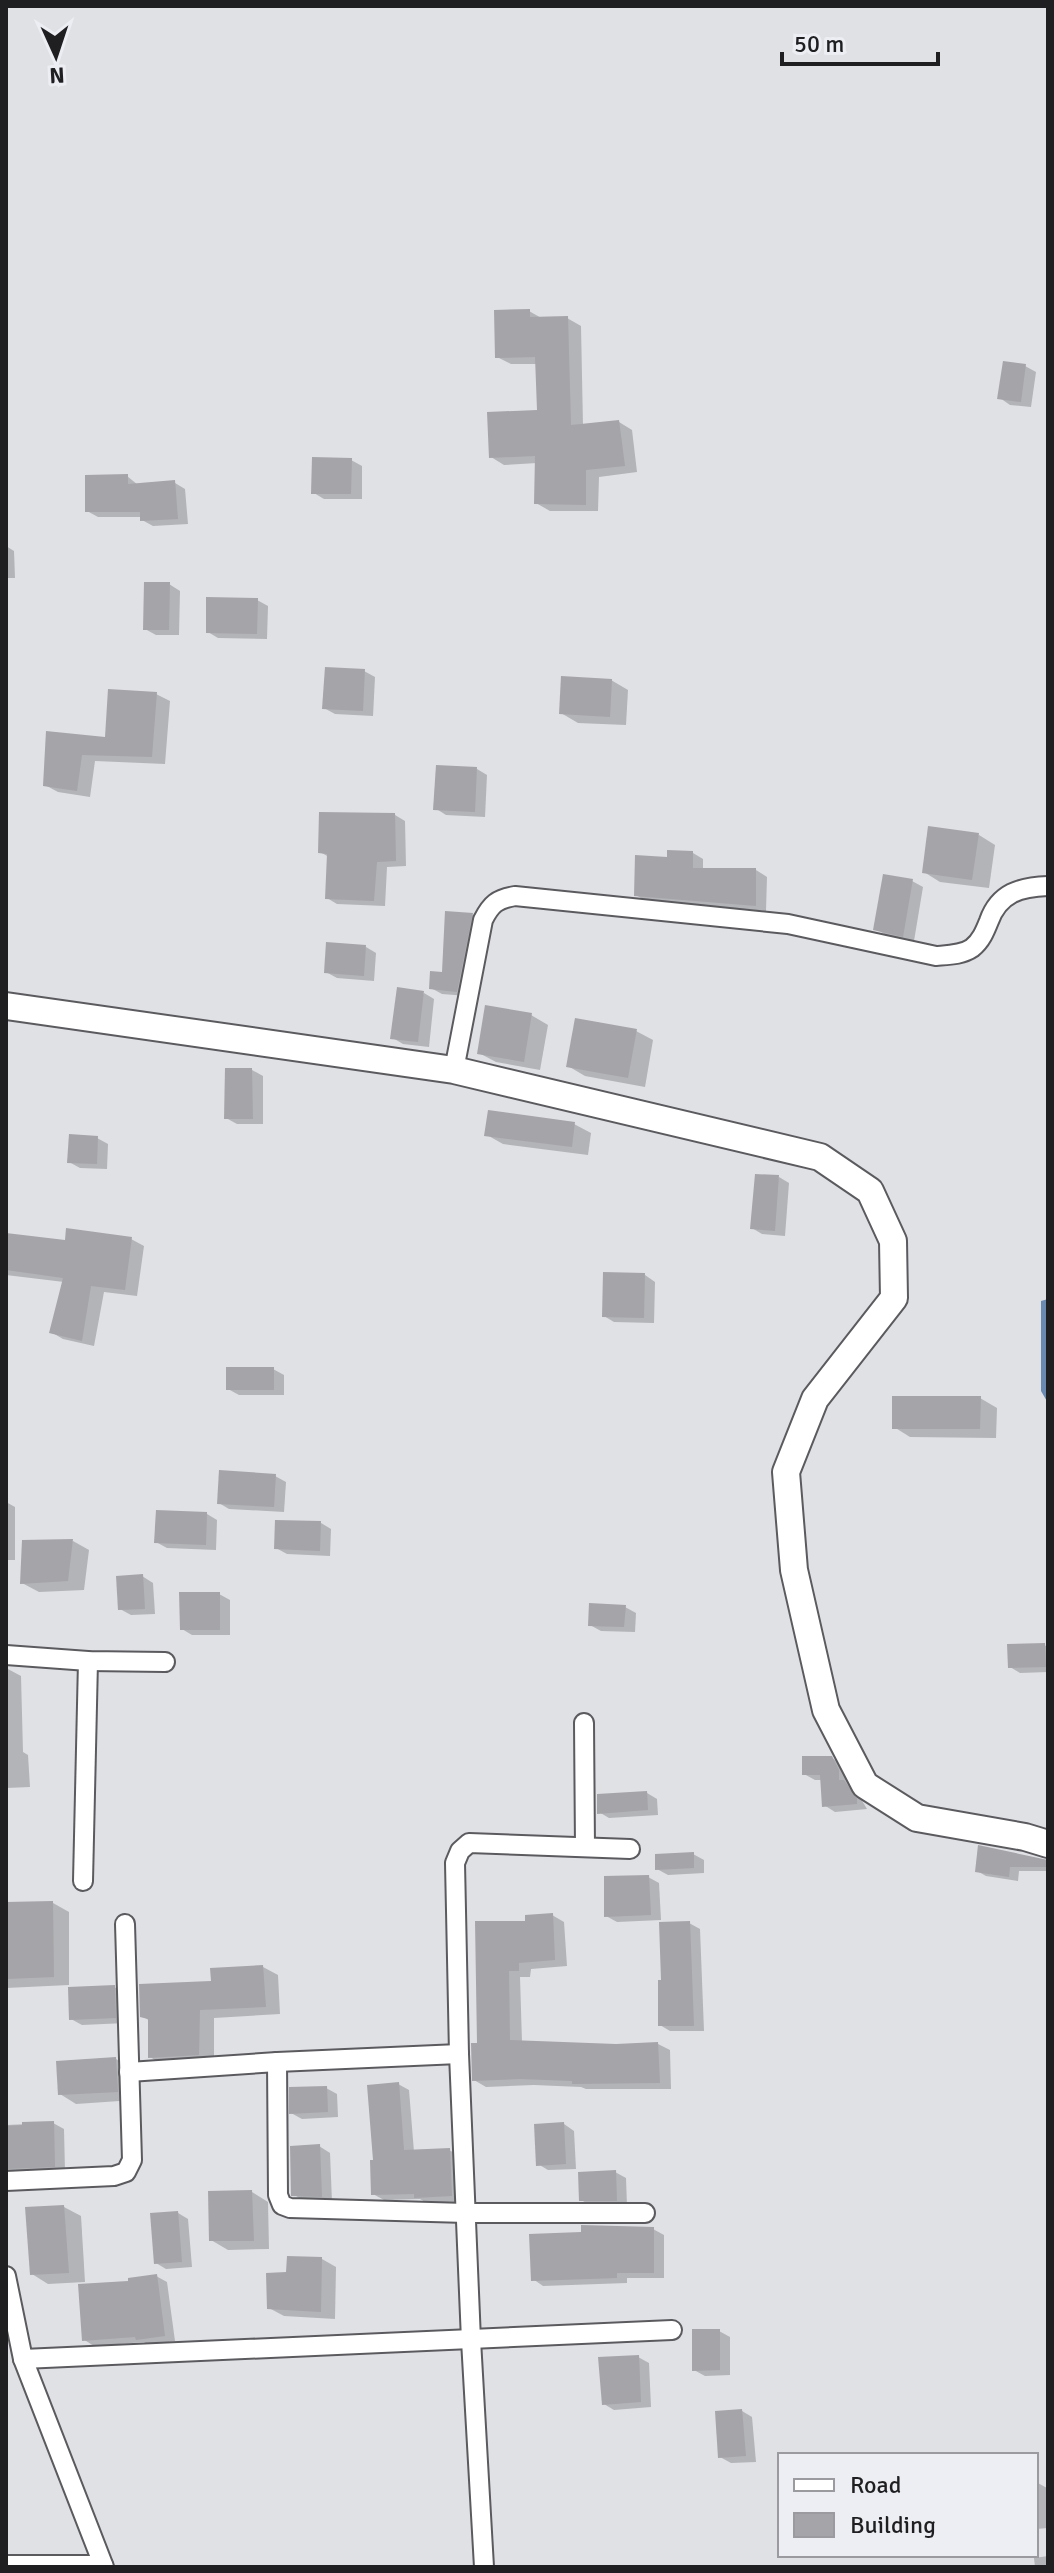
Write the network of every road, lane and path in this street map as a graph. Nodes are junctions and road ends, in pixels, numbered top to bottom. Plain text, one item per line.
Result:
1 (1048, 886) edge
2 (6, 1006) edge
3 (454, 1070) junction
4 (6, 1655) edge
5 (88, 1661) junction
6 (165, 1662) dead end
7 (584, 1723) dead end
8 (1048, 1844) edge
9 (585, 1847) junction
10 (630, 1849) dead end
11 (83, 1881) dead end
12 (125, 1924) dead end
13 (459, 2054) junction
14 (277, 2062) junction
15 (129, 2072) junction
16 (6, 2181) edge
17 (466, 2213) junction
18 (645, 2213) dead end
19 (6, 2276) edge
20 (672, 2330) dead end
21 (471, 2340) junction
22 (23, 2359) junction
23 (6, 2565) edge
24 (103, 2566) edge
25 (484, 2567) edge

1 - 3 street
2 - 3 main road
3 - 8 main road
4 - 5 street
5 - 6 street
5 - 11 street
7 - 9 street
9 - 10 street
9 - 13 street
12 - 15 street
13 - 14 street
13 - 17 street
14 - 15 street
14 - 17 street
15 - 16 street
17 - 18 street
17 - 21 street
19 - 22 street
20 - 21 street
21 - 22 street
21 - 25 street
22 - 24 street
23 - 24 street

